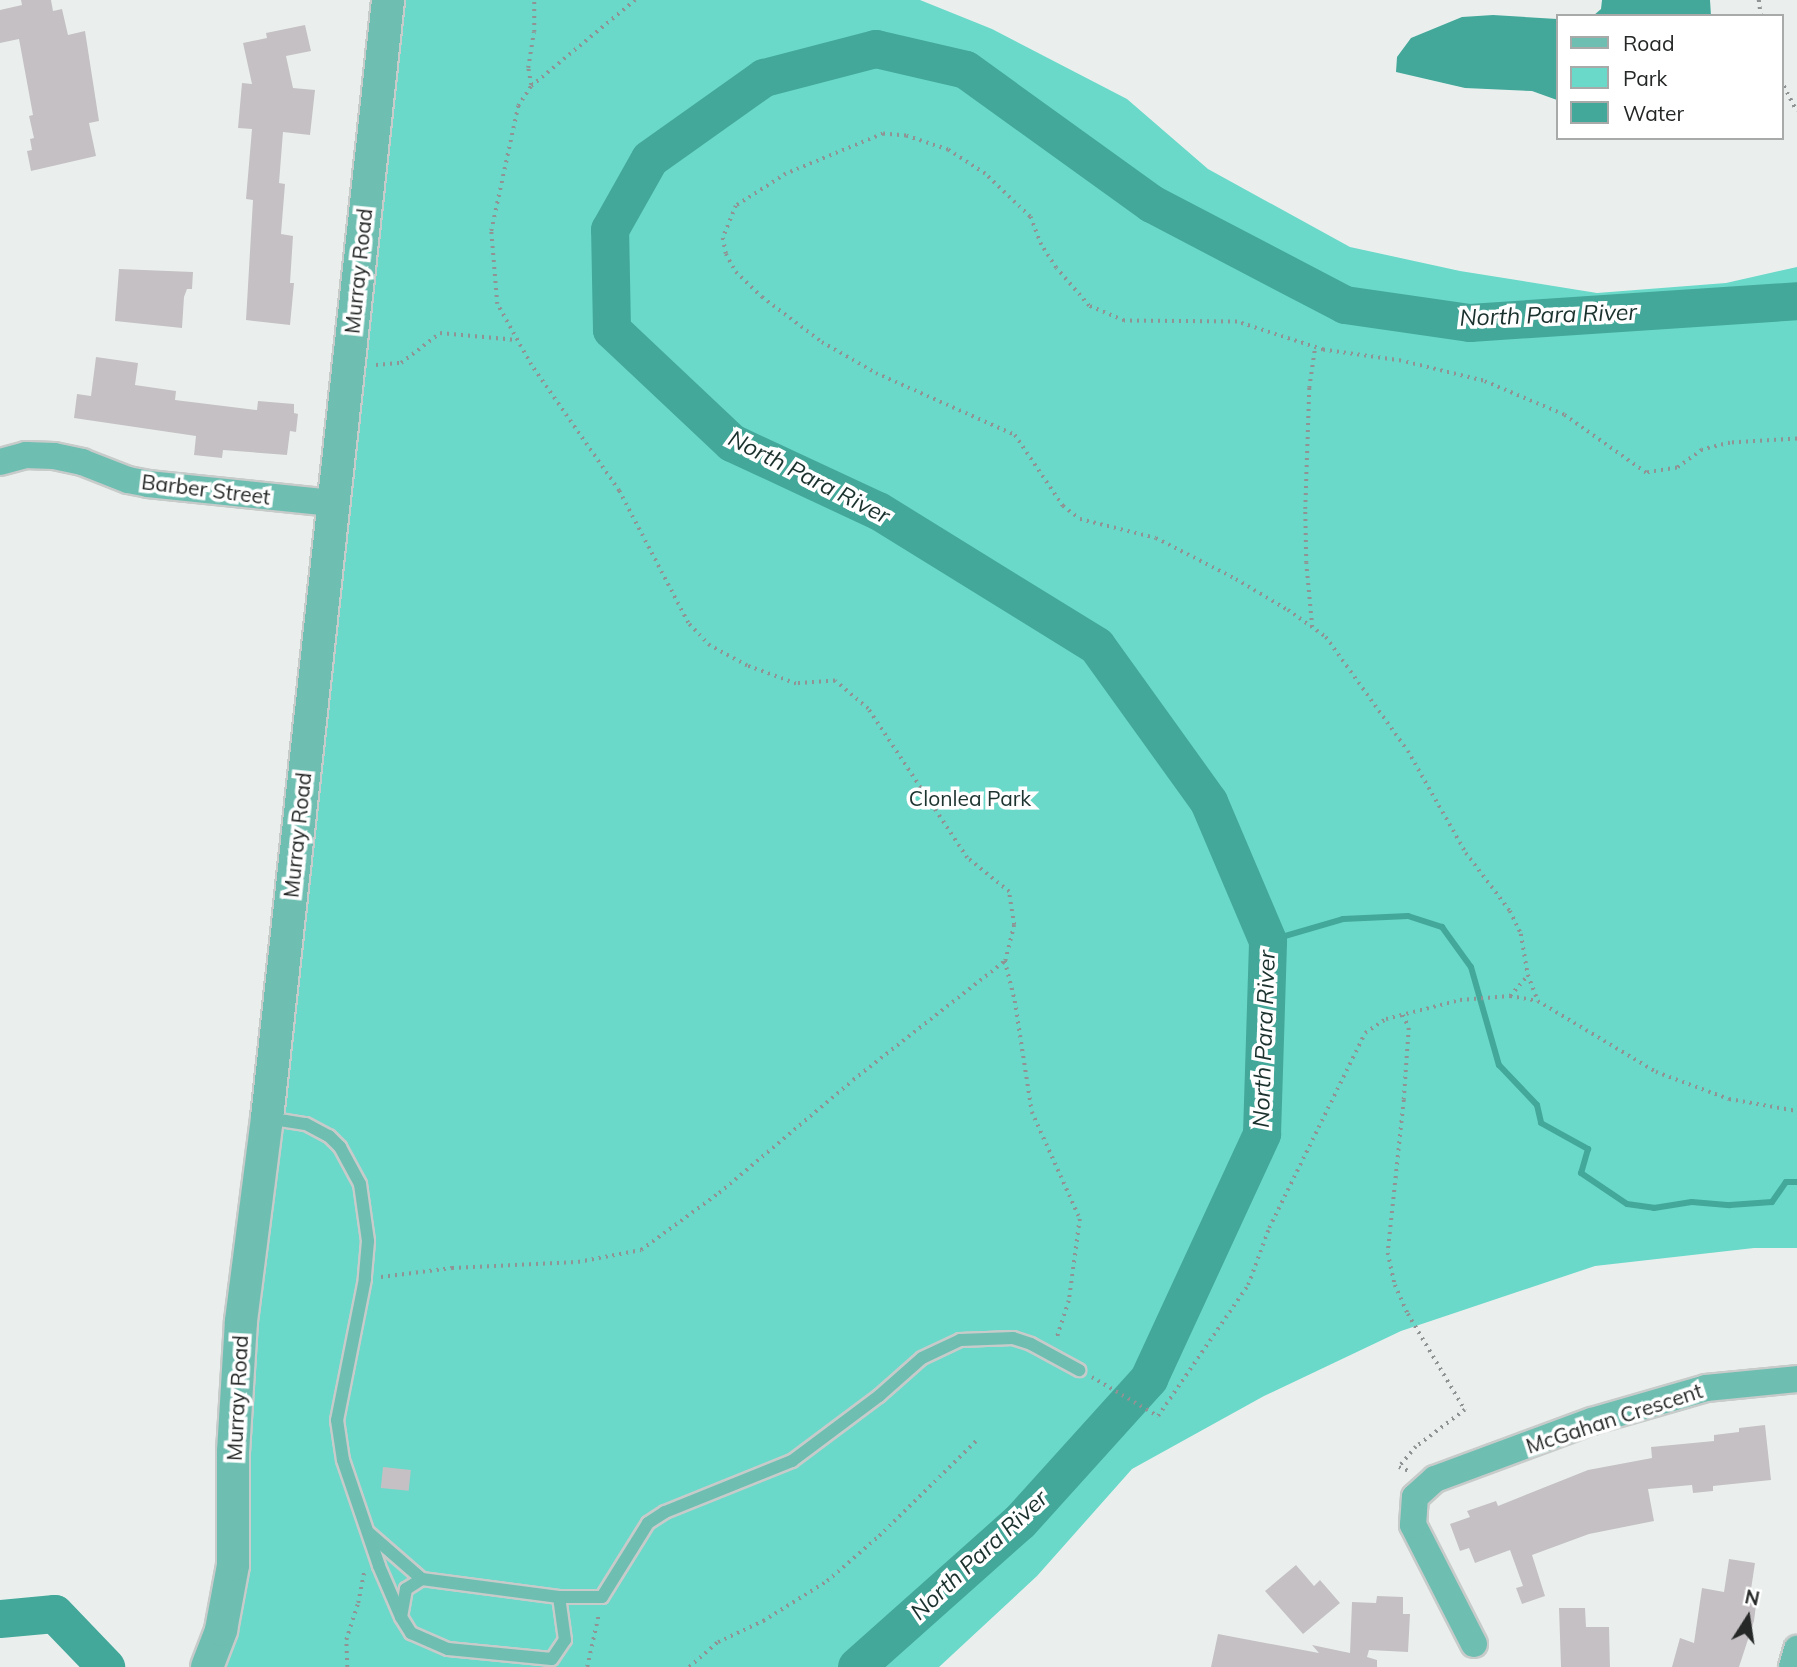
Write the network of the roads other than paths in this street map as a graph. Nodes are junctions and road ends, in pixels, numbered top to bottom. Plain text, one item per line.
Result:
1 (388, 0) edge
2 (0, 462) edge
3 (332, 503) junction
4 (267, 1118) junction
5 (1079, 1370) road end
6 (1797, 1379) edge
7 (369, 1533) junction
8 (422, 1579) junction
9 (559, 1597) junction
10 (401, 1617) junction
11 (1474, 1644) dead end
12 (1797, 1649) edge
13 (207, 1667) edge
14 (1792, 1667) edge

1 - 3 street, Murray Road
2 - 3 street, Barber Street
3 - 4 street, Murray Road
4 - 7 lane
4 - 13 street, Murray Road
5 - 9 lane
6 - 11 street, McGahan Crescent
7 - 8 lane
7 - 10 lane
8 - 9 lane
8 - 10 lane
9 - 10 lane
12 - 14 street

